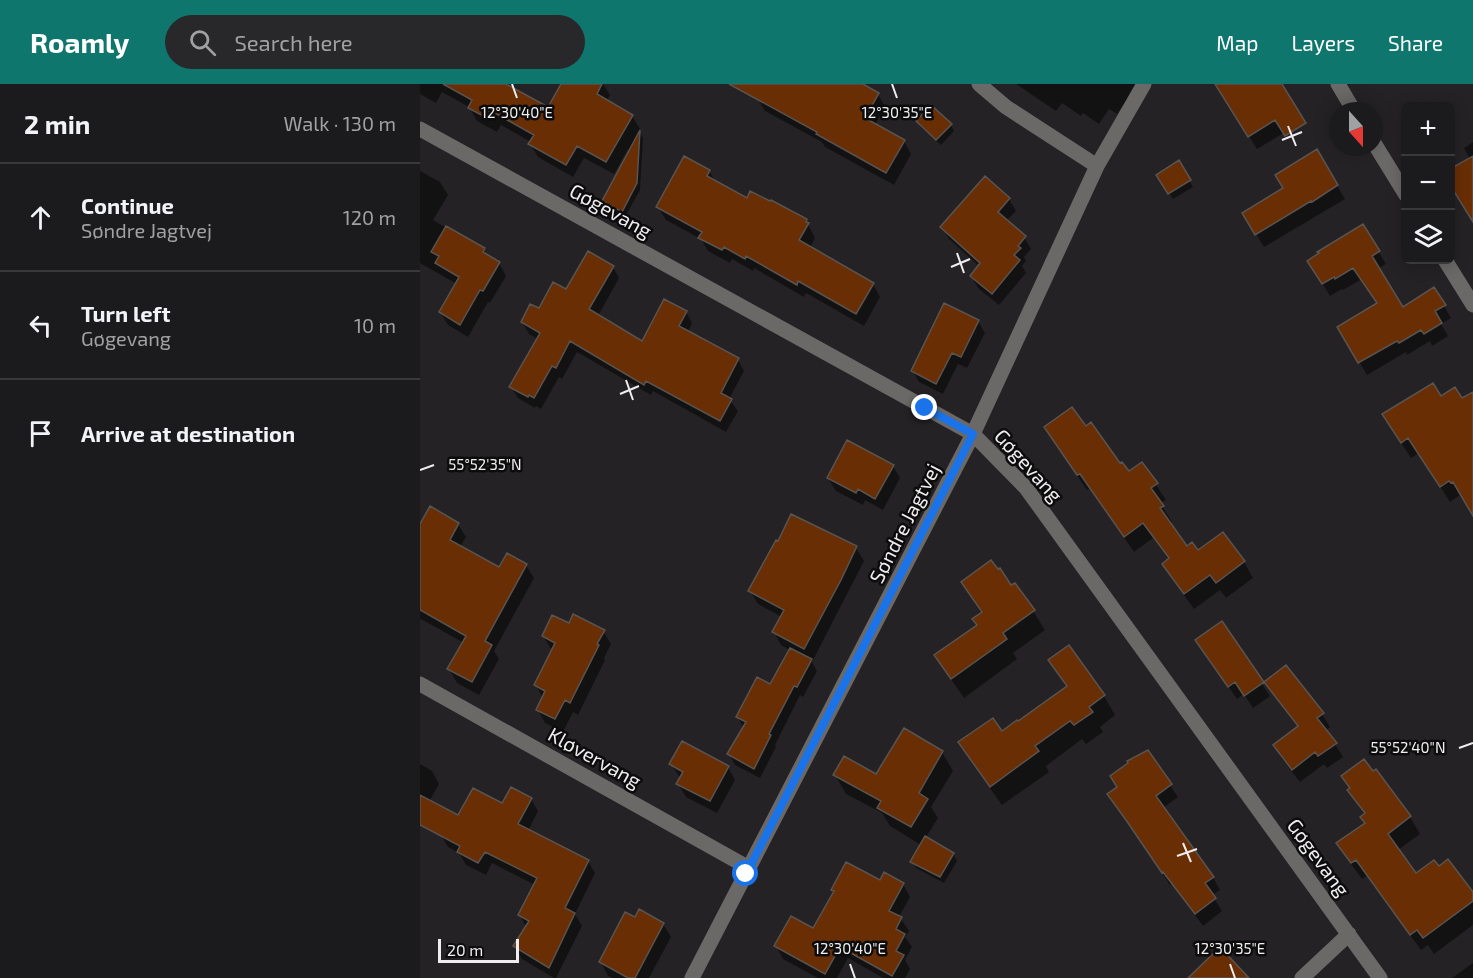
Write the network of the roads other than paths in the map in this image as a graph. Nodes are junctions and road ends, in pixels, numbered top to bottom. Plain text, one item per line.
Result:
1 (979, 84) edge
2 (1144, 84) edge
3 (1338, 84) edge
4 (1349, 102) edge
5 (420, 129) edge
6 (1382, 156) edge
7 (1097, 166) junction
8 (1401, 187) edge
9 (1447, 264) edge
10 (1473, 305) edge
11 (973, 434) junction
12 (420, 684) edge
13 (749, 868) junction
14 (1349, 934) junction
15 (692, 978) edge
16 (1302, 978) edge
17 (1380, 978) edge

1 - 7 street
2 - 7 street, Søndre Jagtvej
3 - 4 street
5 - 11 street, Gøgevang
6 - 8 street
7 - 11 street, Søndre Jagtvej
9 - 10 street
11 - 13 street, Søndre Jagtvej
11 - 14 street, Gøgevang
12 - 13 street, Kløvervang
13 - 15 street, Søndre Jagtvej
14 - 16 street
14 - 17 street, Gøgevang

